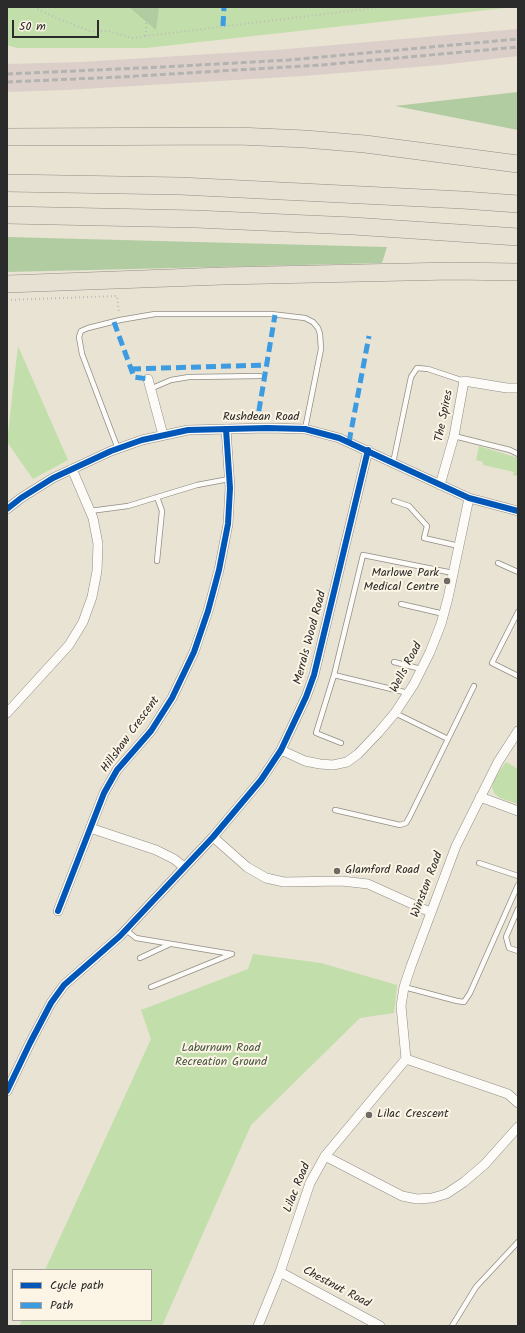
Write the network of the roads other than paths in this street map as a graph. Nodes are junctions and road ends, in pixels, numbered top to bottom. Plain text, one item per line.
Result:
1 (7, 138) edge
2 (518, 164) edge
3 (7, 183) edge
4 (518, 204) edge
5 (7, 215) edge
6 (518, 236) edge
7 (518, 272) edge
8 (7, 284) edge
9 (260, 376) dead end
10 (148, 379) dead end
11 (464, 381) junction
12 (518, 388) edge
13 (150, 389) junction
14 (226, 428) junction
15 (305, 429) junction
16 (163, 435) junction
17 (454, 436) junction
18 (118, 449) junction
19 (368, 450) junction
20 (518, 454) edge
21 (393, 463) junction
22 (72, 469) junction
23 (229, 479) junction
24 (440, 485) junction
25 (158, 497) junction
26 (469, 498) junction
27 (394, 501) dead end
28 (7, 509) edge
29 (90, 510) junction
30 (518, 511) edge
31 (459, 546) junction
32 (157, 561) dead end
33 (498, 563) dead end
34 (518, 572) edge
35 (453, 573) junction
36 (401, 604) dead end
37 (518, 612) edge
38 (444, 614) junction
39 (394, 662) dead end
40 (421, 669) junction
41 (334, 675) junction
42 (518, 676) edge
43 (474, 686) dead end
44 (408, 693) junction
45 (395, 713) junction
46 (7, 714) edge
47 (518, 731) edge
48 (448, 739) junction
49 (341, 743) dead end
50 (281, 750) junction
51 (480, 798) junction
52 (335, 810) dead end
53 (518, 811) edge
54 (90, 828) junction
55 (212, 837) junction
56 (479, 863) dead end
57 (184, 867) junction
58 (518, 876) edge
59 (518, 885) edge
60 (518, 909) edge
61 (58, 911) dead end
62 (430, 912) junction
63 (123, 933) junction
64 (170, 944) junction
65 (518, 951) edge
66 (140, 958) dead end
67 (151, 987) dead end
68 (404, 987) junction
69 (406, 1059) junction
70 (7, 1091) edge
71 (518, 1103) edge
72 (518, 1126) edge
73 (325, 1156) junction
74 (518, 1242) edge
75 (280, 1272) junction
76 (258, 1326) edge
77 (380, 1326) edge
78 (452, 1326) edge

1 - 2 highway
3 - 4 highway
5 - 6 highway
7 - 8 highway
9 - 13 lane
10 - 13 street
11 - 12 street, The Spires
11 - 17 street, The Spires
11 - 21 lane
13 - 16 street
14 - 15 street, Rushdean Road
14 - 16 street, Rushdean Road
14 - 23 street, Hillshaw Crescent
15 - 18 lane
15 - 19 street, Rushdean Road
16 - 18 street, Rushdean Road
17 - 20 lane
17 - 24 street, The Spires
18 - 22 street, Rushdean Road
19 - 21 street, Rushdean Road
19 - 50 street, Merrals Wood Road
21 - 24 street, Rushdean Road
22 - 28 street, Rushdean Road
22 - 29 street
23 - 25 lane
23 - 54 street, Hillshaw Crescent
24 - 26 street, Rushdean Road
25 - 29 lane
25 - 32 lane
26 - 30 street, Rushdean Road
26 - 31 street, Wells Road
27 - 31 lane
29 - 46 street
31 - 35 street, Wells Road
33 - 34 lane
35 - 38 street, Wells Road
35 - 41 lane
36 - 38 lane
37 - 42 lane
38 - 40 street, Wells Road
39 - 40 lane
40 - 44 street, Wells Road
41 - 44 lane
41 - 49 lane
43 - 48 lane
44 - 45 street, Wells Road
45 - 48 lane
45 - 50 street, Wells Road
47 - 51 street, Winston Road
48 - 52 lane
50 - 55 street, Merrals Wood Road
51 - 53 street
51 - 62 street, Winston Road
54 - 57 street
54 - 61 street, Hillshaw Crescent
55 - 57 street, Merrals Wood Road
55 - 62 street
56 - 58 lane
57 - 63 street, Merrals Wood Road
59 - 68 lane
60 - 65 lane
62 - 68 street, Winston Road
63 - 64 lane
63 - 70 street, Merrals Wood Road
64 - 66 lane
64 - 67 lane
68 - 69 street, Winston Road
69 - 71 street
69 - 73 street, Lilac Road
72 - 73 street
73 - 75 street, Lilac Road
74 - 78 lane
75 - 76 street, Lilac Road
75 - 77 street, Chestnut Road

